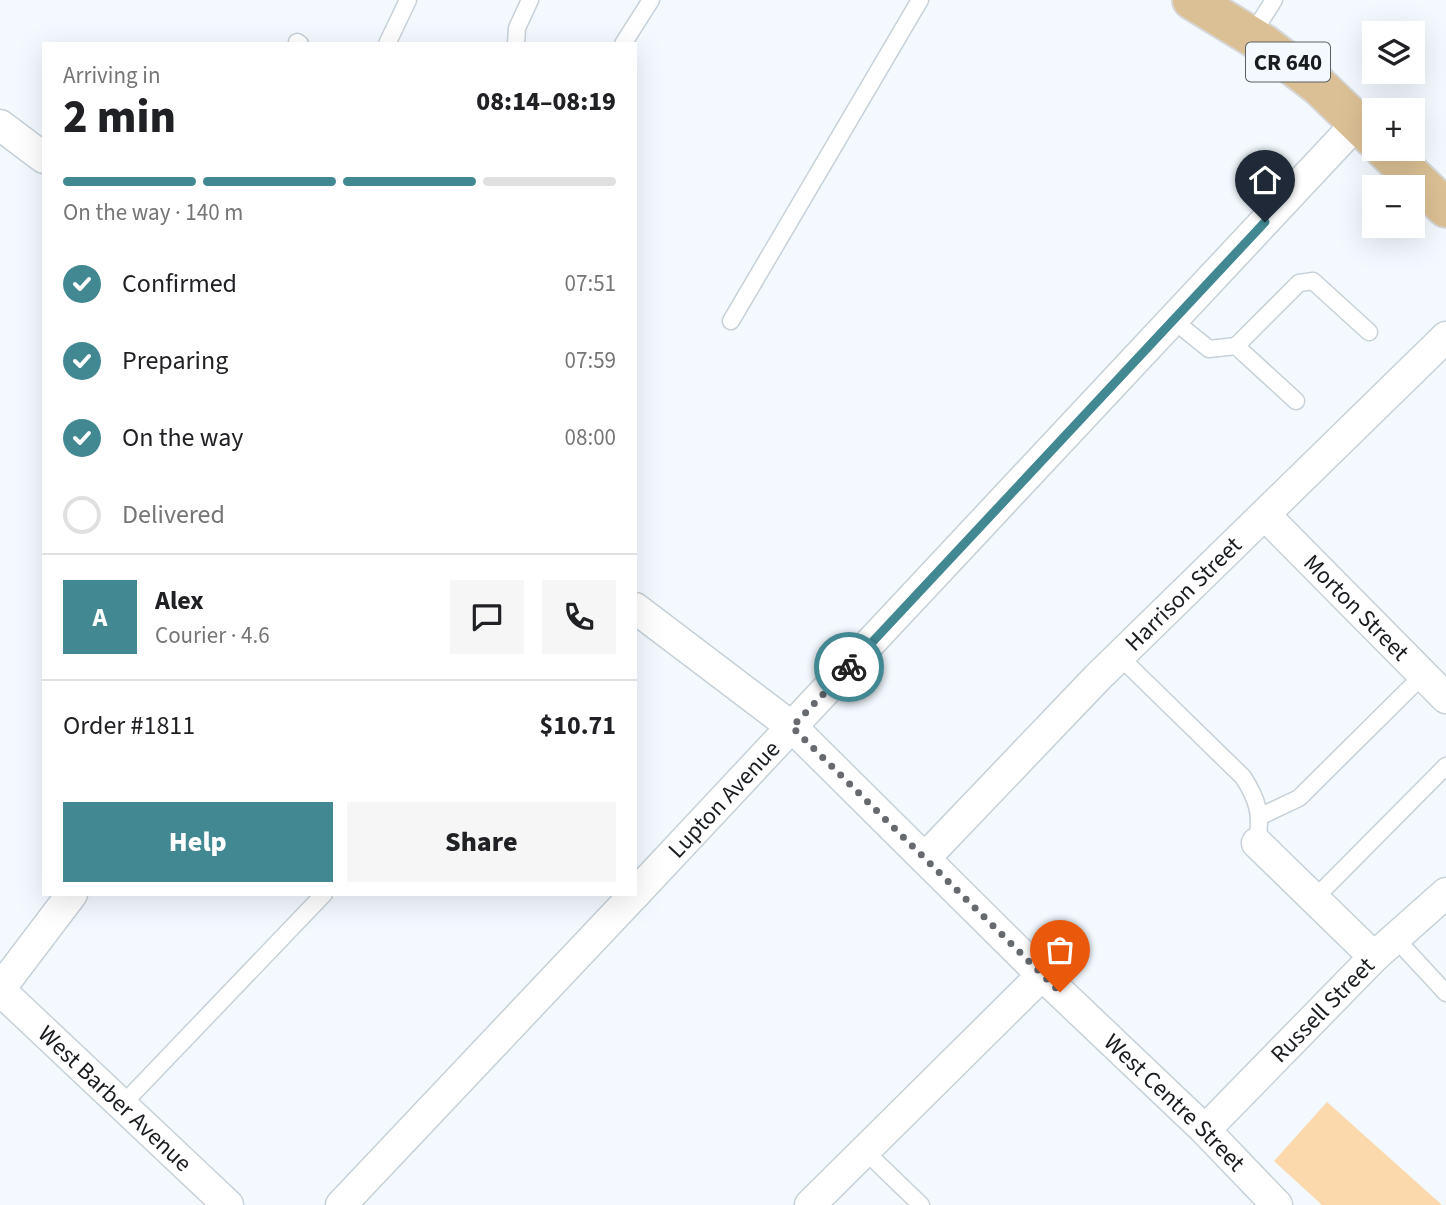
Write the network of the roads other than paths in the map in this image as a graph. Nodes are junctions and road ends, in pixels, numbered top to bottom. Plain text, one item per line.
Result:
1 (408, 0) edge
2 (530, 0) edge
3 (651, 0) edge
4 (920, 0) edge
5 (1192, 0) edge
6 (1274, 0) edge
7 (1251, 36) junction
8 (388, 42) edge
9 (516, 42) edge
10 (624, 42) edge
11 (0, 125) edge
12 (1362, 127) edge
13 (1362, 135) edge
14 (42, 156) edge
15 (1397, 161) edge
16 (1446, 208) edge
17 (1173, 320) junction
18 (731, 321) dead end
19 (1369, 332) dead end
20 (1446, 337) edge
21 (1236, 346) junction
22 (1296, 401) dead end
23 (1265, 515) junction
24 (637, 610) edge
25 (1119, 656) junction
26 (1423, 675) junction
27 (1446, 698) edge
28 (792, 727) junction
29 (1446, 766) edge
30 (1259, 830) junction
31 (926, 857) junction
32 (637, 892) edge
33 (1446, 893) edge
34 (70, 896) edge
35 (322, 896) edge
36 (633, 896) edge
37 (1314, 899) junction
38 (1385, 948) junction
39 (1042, 975) junction
40 (0, 990) edge
41 (1446, 993) edge
42 (122, 1105) junction
43 (1205, 1130) junction
44 (864, 1151) junction
45 (228, 1205) edge
46 (341, 1205) edge
47 (810, 1205) edge
48 (921, 1205) edge
49 (1277, 1205) edge

1 - 8 lane
2 - 9 lane
3 - 10 lane
4 - 18 lane
5 - 7 main road, CR 640
6 - 7 lane
7 - 12 main road, CR 640
11 - 14 street
13 - 17 street, Lupton Avenue
15 - 16 main road
17 - 21 lane
17 - 28 street, Lupton Avenue
19 - 21 lane
20 - 23 street, Harrison Street
21 - 22 lane
23 - 25 street, Harrison Street
23 - 26 street, Morton Street
24 - 28 street, West Centre Street
25 - 30 lane
25 - 31 street, Harrison Street
26 - 27 street, Morton Street
26 - 30 lane
28 - 31 street, West Centre Street
28 - 32 street, Lupton Avenue
29 - 37 lane
30 - 37 street
31 - 39 street, West Centre Street
33 - 38 street, Russell Street
34 - 40 street
35 - 42 lane
36 - 46 street, Lupton Avenue
37 - 38 street
38 - 41 lane
38 - 43 street, Russell Street
39 - 43 street, West Centre Street
39 - 44 street
40 - 42 street, West Barber Avenue
42 - 45 street, West Barber Avenue
43 - 49 street, West Centre Street
44 - 47 street
44 - 48 lane

